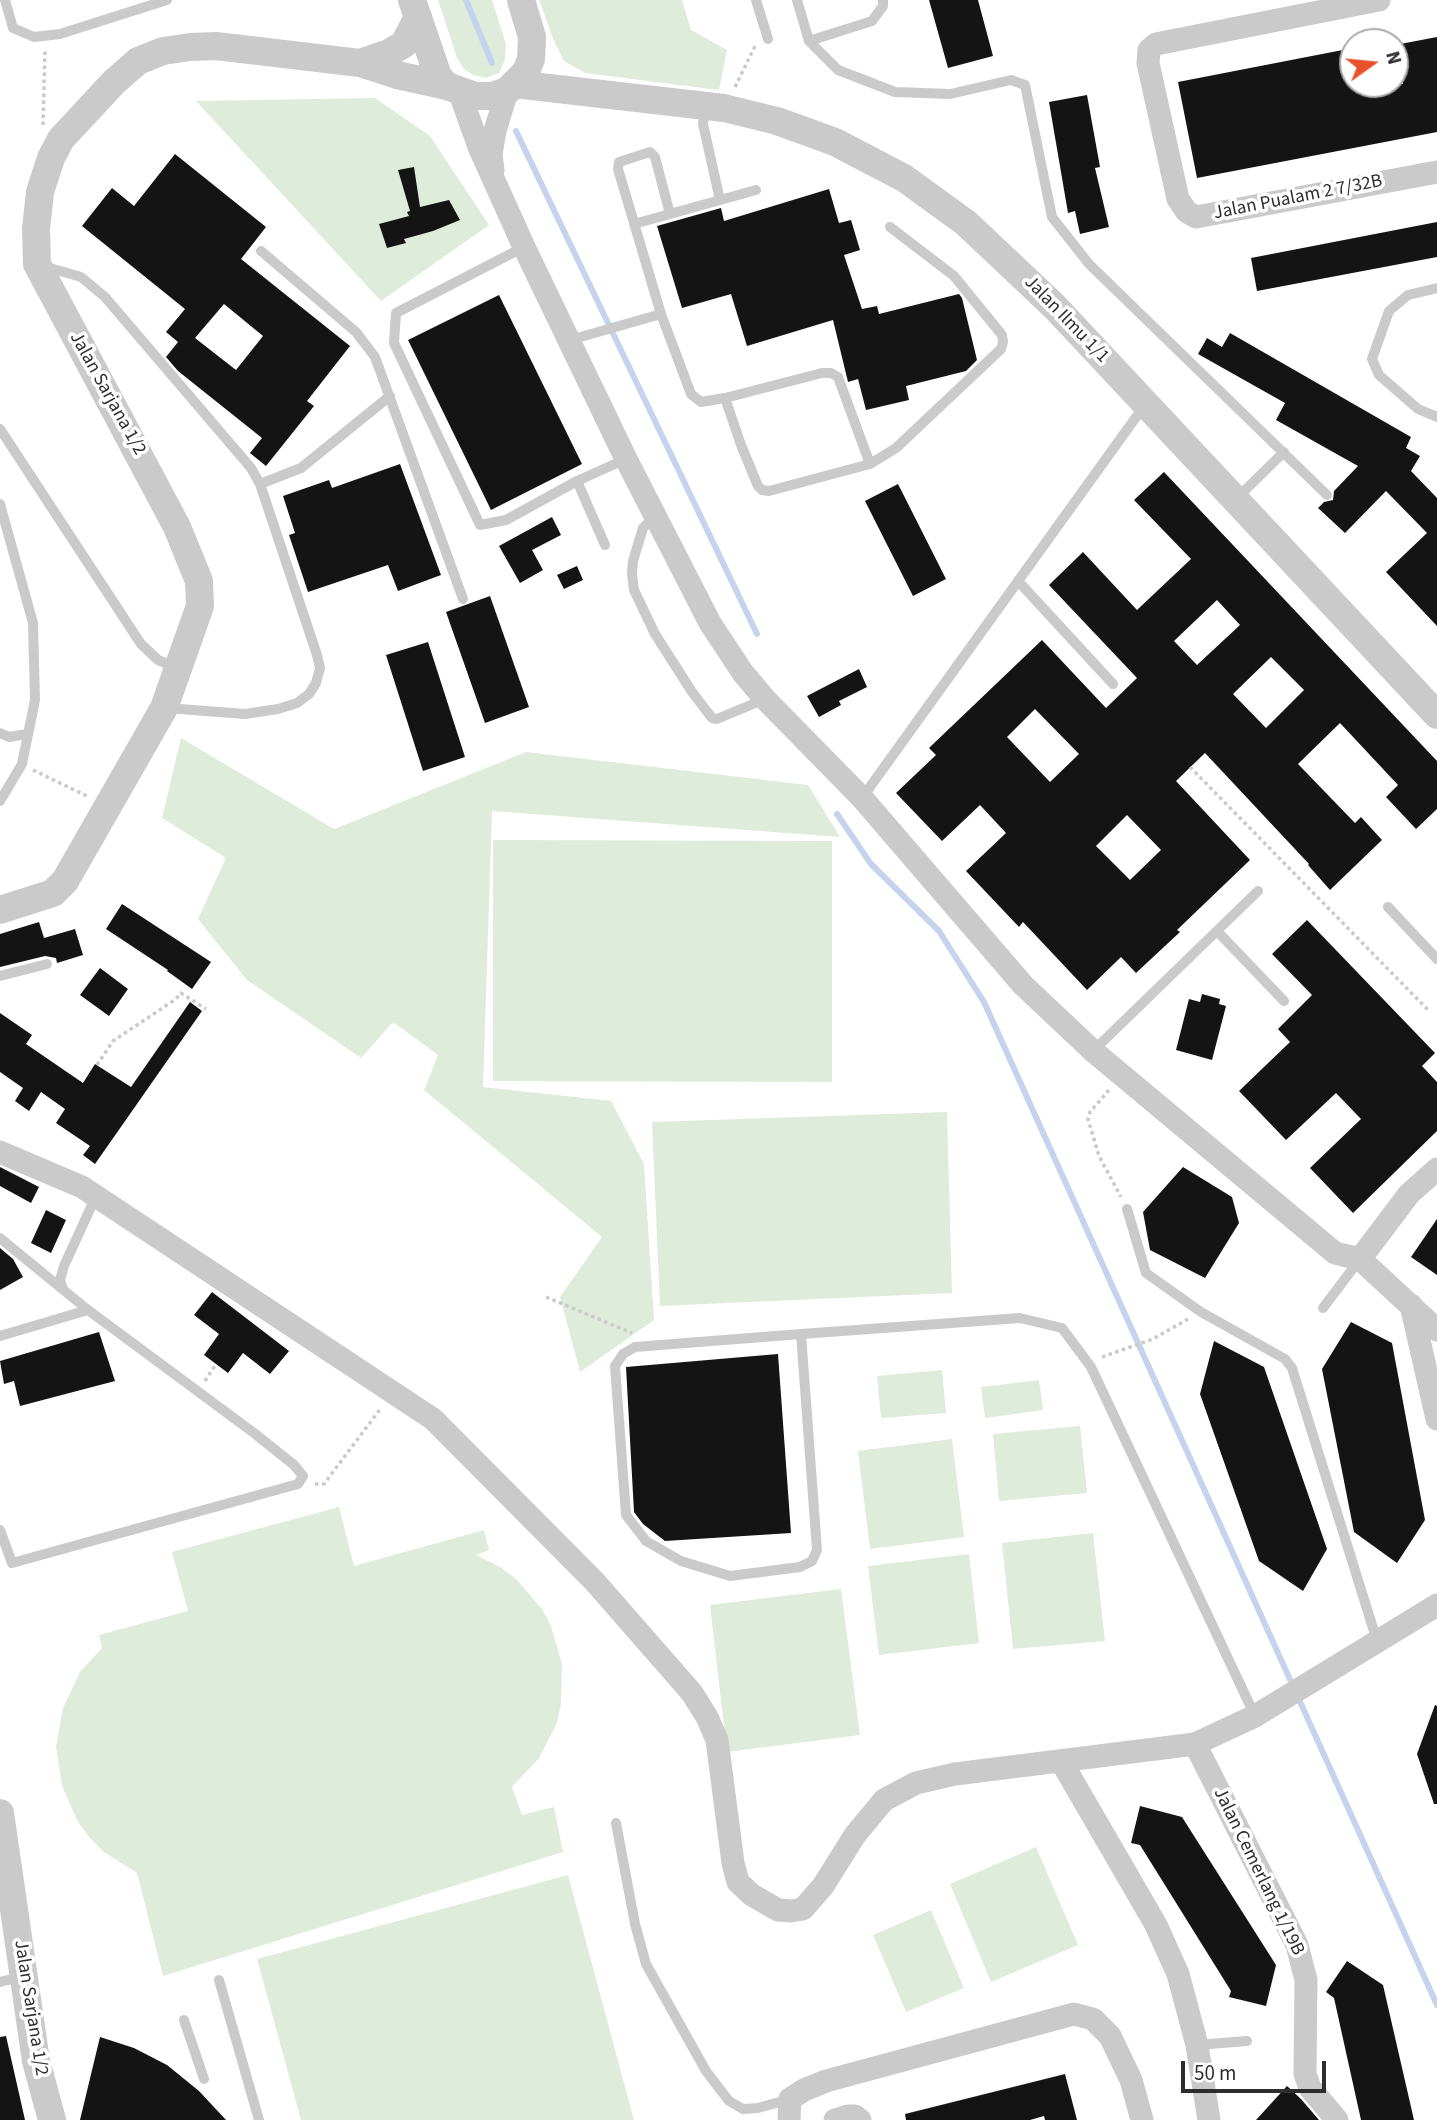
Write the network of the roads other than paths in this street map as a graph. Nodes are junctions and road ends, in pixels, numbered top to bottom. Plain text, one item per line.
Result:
1 (5, 0) edge
2 (167, 0) edge
3 (521, 0) edge
4 (756, 0) edge
5 (797, 0) edge
6 (883, 0) edge
7 (1379, 0) edge
8 (415, 8) edge
9 (532, 37) junction
10 (763, 39) road end
11 (809, 41) junction
12 (360, 63) junction
13 (511, 88) junction
14 (453, 89) junction
15 (593, 93) junction
16 (715, 106) junction
17 (1437, 172) edge
18 (494, 177) junction
19 (756, 190) dead end
20 (720, 200) junction
21 (670, 214) junction
22 (634, 224) junction
23 (890, 227) dead end
24 (524, 247) junction
25 (261, 251) dead end
26 (37, 264) junction
27 (1437, 288) edge
28 (661, 314) junction
29 (570, 340) junction
30 (390, 396) junction
31 (725, 398) junction
32 (1146, 403) junction
33 (1437, 417) edge
34 (0, 429) edge
35 (1284, 452) junction
36 (626, 459) junction
37 (870, 464) junction
38 (577, 481) junction
39 (260, 484) junction
40 (1327, 495) dead end
41 (1235, 500) junction
42 (0, 504) edge
43 (656, 514) junction
44 (605, 545) dead end
45 (1018, 581) junction
46 (463, 600) dead end
47 (178, 668) junction
48 (1113, 684) dead end
49 (765, 699) junction
50 (164, 708) junction
51 (1437, 715) edge
52 (0, 733) edge
53 (28, 734) junction
54 (862, 798) junction
55 (0, 801) edge
56 (1258, 891) dead end
57 (1388, 907) dead end
58 (0, 910) edge
59 (1216, 931) junction
60 (1437, 959) edge
61 (47, 964) dead end
62 (0, 976) edge
63 (1284, 1001) dead end
64 (1093, 1051) junction
65 (0, 1152) edge
66 (1437, 1169) edge
67 (96, 1196) junction
68 (1127, 1209) road end
69 (0, 1238) edge
70 (1360, 1259) junction
71 (63, 1289) junction
72 (1411, 1305) junction
73 (1323, 1308) dead end
74 (88, 1310) junction
75 (1437, 1330) edge
76 (801, 1334) junction
77 (0, 1336) edge
78 (1437, 1419) edge
79 (0, 1530) edge
80 (1437, 1605) edge
81 (1377, 1641) junction
82 (1262, 1712) junction
83 (1195, 1744) junction
84 (1061, 1761) junction
85 (0, 1813) edge
86 (616, 1823) dead end
87 (12, 1979) edge
88 (219, 1980) dead end
89 (184, 2020) dead end
90 (1247, 2041) dead end
91 (1197, 2045) junction
92 (204, 2079) dead end
93 (790, 2110) edge
94 (52, 2120) edge
95 (259, 2120) edge
96 (835, 2120) edge
97 (860, 2120) edge
98 (1142, 2120) edge
99 (1209, 2120) edge
100 (1337, 2120) edge

1 - 2 lane
3 - 9 street
4 - 10 lane
5 - 11 lane
6 - 11 lane
7 - 17 street, Jalan Pualam 2 7/32B
8 - 12 street
8 - 14 street
9 - 13 street
9 - 15 street, Jalan Ilmu 1/1
11 - 35 lane
12 - 14 street, Jalan Sarjana 1/2
12 - 26 street, Jalan Sarjana 1/2
13 - 14 street, Jalan Ilmu 1/1
13 - 15 street, Jalan Ilmu 1/1
13 - 18 street
14 - 18 street
15 - 16 street, Jalan Ilmu 1/1
16 - 20 lane
16 - 32 street, Jalan Ilmu 1/1
18 - 24 street
19 - 20 lane
20 - 21 lane
21 - 22 lane
21 - 22 lane
22 - 28 lane
23 - 37 lane
24 - 29 street
24 - 38 lane
25 - 30 lane
26 - 39 lane
26 - 47 street, Jalan Sarjana 1/2
27 - 33 lane
28 - 29 lane
28 - 31 lane
29 - 36 street
30 - 39 lane
30 - 46 lane
31 - 37 lane
31 - 37 lane
32 - 41 street, Jalan Ilmu 1/1
32 - 45 lane
34 - 47 lane
35 - 40 lane
35 - 41 lane
36 - 38 lane
36 - 43 street
38 - 44 lane
39 - 50 lane
41 - 51 street, Jalan Ilmu 1/1
42 - 53 lane
43 - 49 street
43 - 49 lane
45 - 48 lane
45 - 54 lane
47 - 50 street, Jalan Sarjana 1/2
49 - 54 street
50 - 58 street, Jalan Sarjana 1/2
52 - 53 lane
53 - 55 lane
54 - 64 street
56 - 59 lane
57 - 60 lane
59 - 63 lane
59 - 64 lane
61 - 62 lane
64 - 70 street
65 - 67 street
66 - 70 street
67 - 71 lane
67 - 84 street
68 - 81 lane
69 - 71 lane
70 - 72 street
70 - 73 lane
71 - 74 lane
72 - 75 street
72 - 78 street
74 - 77 lane
74 - 79 lane
76 - 76 lane
76 - 82 lane
80 - 81 street
81 - 82 street
82 - 83 street
83 - 84 street
83 - 100 street, Jalan Cemerlang 1/19B
84 - 91 street
85 - 87 street, Jalan Sarjana 1/2
86 - 93 lane
87 - 94 street, Jalan Sarjana 1/2
88 - 95 lane
89 - 92 lane
90 - 91 lane
91 - 99 street
93 - 98 street
96 - 97 street

